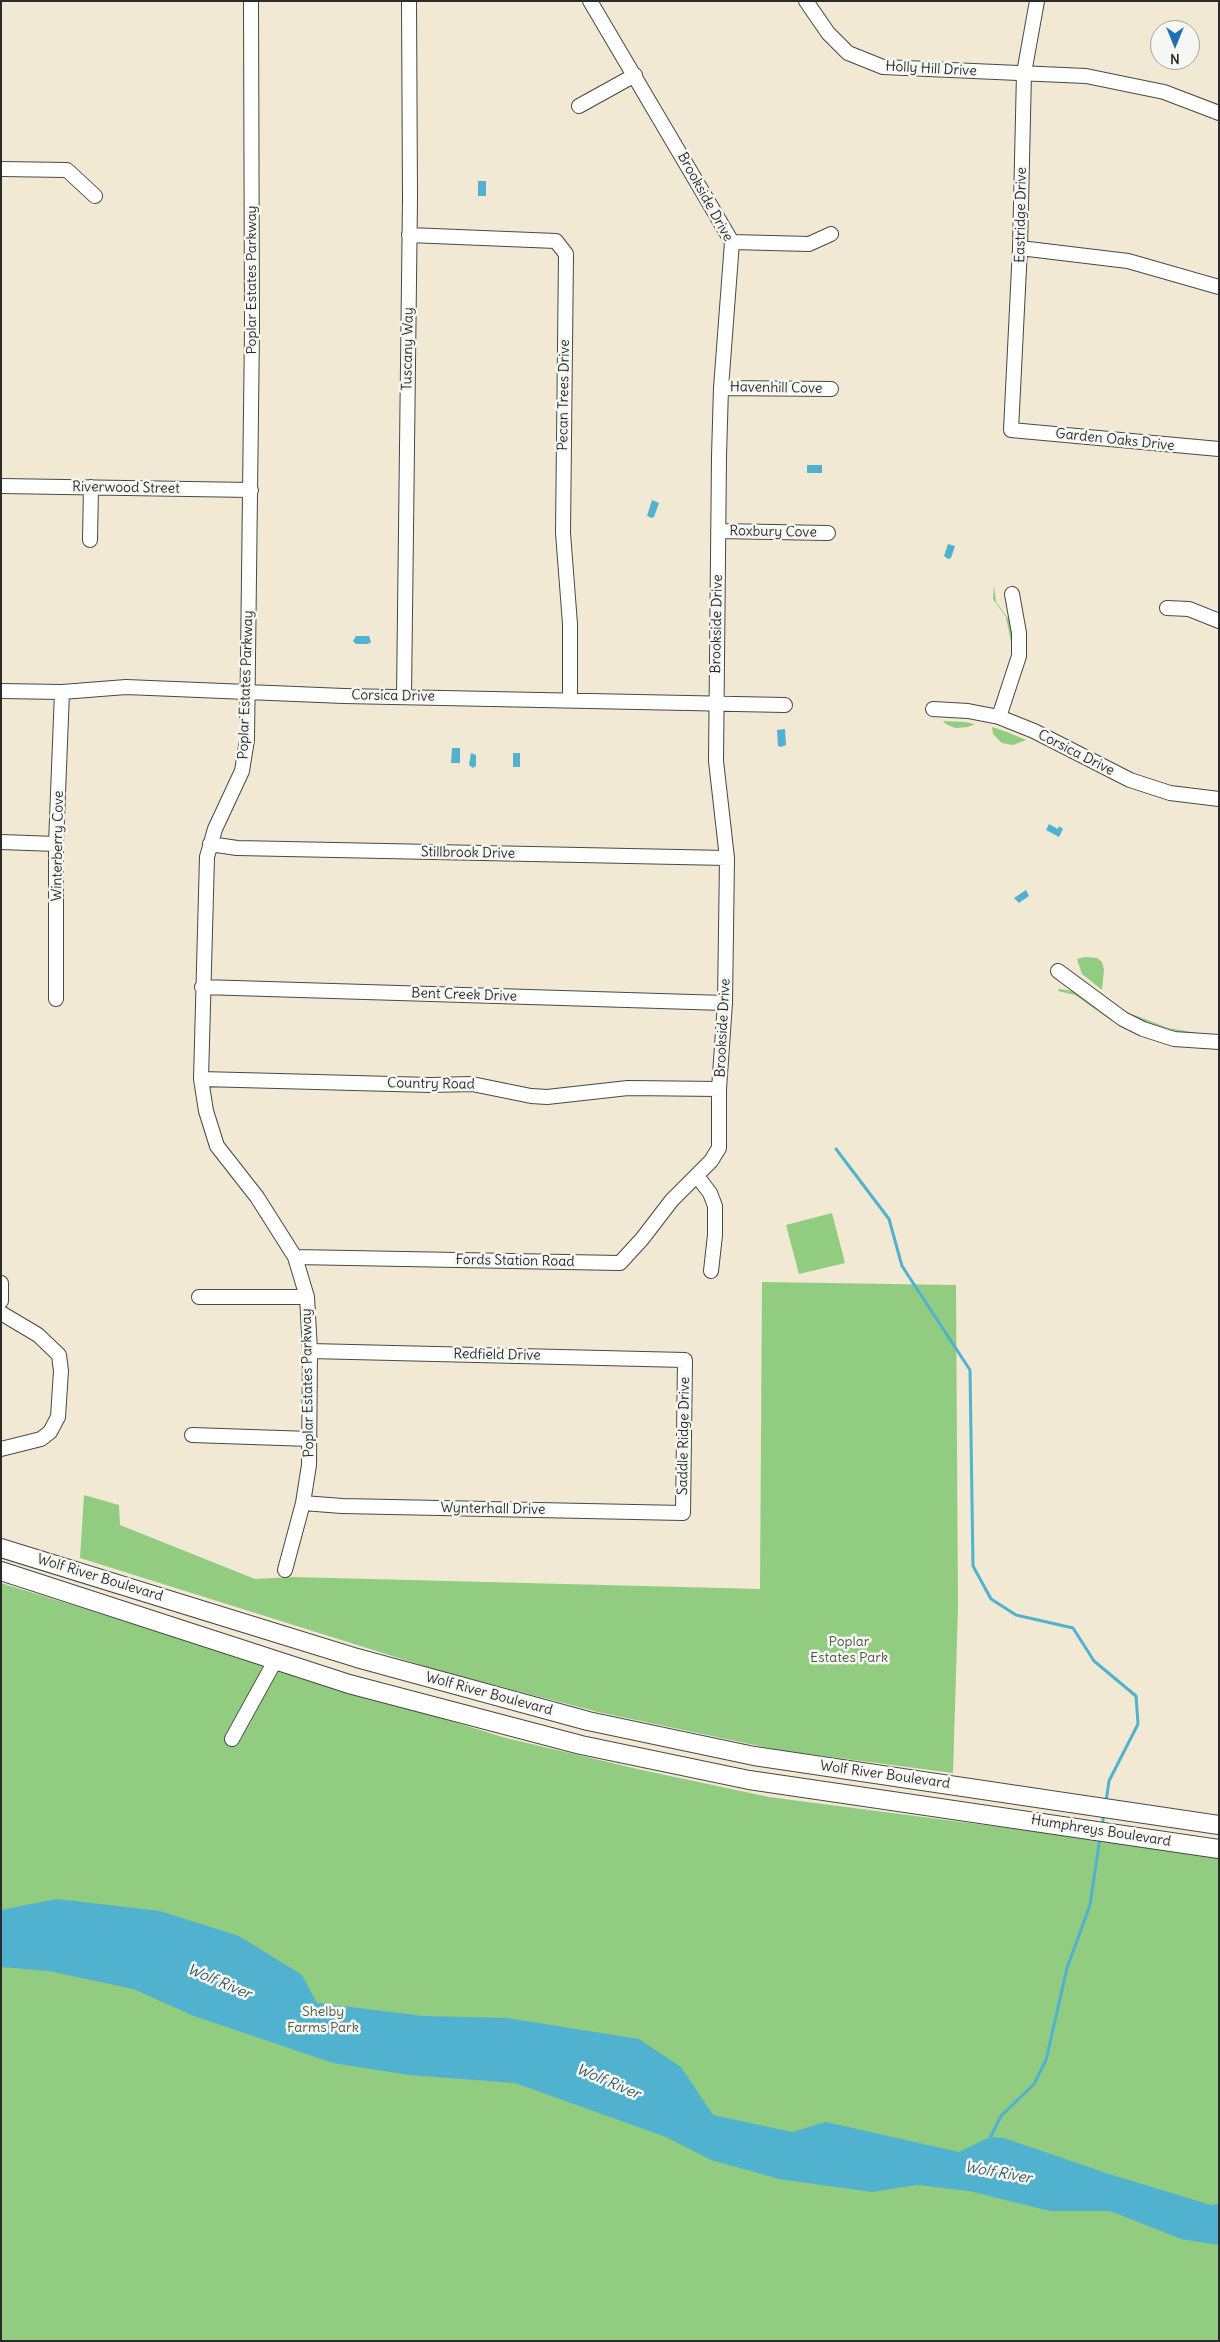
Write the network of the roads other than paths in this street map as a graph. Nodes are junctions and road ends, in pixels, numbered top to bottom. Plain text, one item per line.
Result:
1 (251, 1) edge
2 (408, 1) edge
3 (590, 1) edge
4 (806, 1) edge
5 (1037, 1) edge
6 (1024, 73) junction
7 (636, 75) junction
8 (578, 106) dead end
9 (1219, 113) edge
10 (1, 169) edge
11 (95, 196) dead end
12 (831, 234) dead end
13 (409, 235) junction
14 (732, 242) junction
15 (1020, 248) junction
16 (1219, 288) edge
17 (721, 388) junction
18 (831, 389) dead end
19 (1011, 430) joint
20 (1219, 449) edge
21 (1, 486) edge
22 (91, 487) junction
23 (250, 490) junction
24 (718, 532) junction
25 (828, 533) dead end
26 (90, 540) dead end
27 (1012, 594) dead end
28 (1166, 608) dead end
29 (1219, 621) edge
30 (1, 690) edge
31 (248, 691) junction
32 (62, 692) junction
33 (404, 696) junction
34 (570, 700) junction
35 (716, 703) junction
36 (785, 705) dead end
37 (933, 709) dead end
38 (999, 717) junction
39 (1219, 799) edge
40 (1, 842) edge
41 (56, 844) junction
42 (210, 844) junction
43 (727, 858) junction
44 (1058, 971) dead end
45 (202, 987) junction
46 (56, 999) dead end
47 (725, 1003) junction
48 (1219, 1042) edge
49 (201, 1079) junction
50 (719, 1088) junction
51 (696, 1176) junction
52 (295, 1258) junction
53 (711, 1270) dead end
54 (1, 1283) edge
55 (199, 1297) dead end
56 (307, 1297) junction
57 (1, 1301) edge
58 (1, 1313) edge
59 (310, 1351) junction
60 (685, 1360) joint
61 (192, 1435) dead end
62 (310, 1439) junction
63 (1, 1449) edge
64 (303, 1503) junction
65 (683, 1513) joint
66 (1, 1548) edge
67 (285, 1570) dead end
68 (1, 1571) edge
69 (275, 1660) junction
70 (232, 1739) dead end
71 (988, 1791) joint
72 (983, 1814) joint
73 (1219, 1824) edge
74 (1219, 1849) edge

1 - 23 street, Poplar Estates Parkway
2 - 13 street, Tuscany Way
3 - 7 street, Brookside Drive
4 - 6 street, Holly Hill Drive
5 - 6 street, Eastridge Drive
6 - 9 street, Holly Hill Drive
6 - 15 street, Eastridge Drive
7 - 8 street
7 - 14 street, Brookside Drive
10 - 11 street
12 - 14 street
13 - 33 street, Tuscany Way
13 - 34 street, Pecan Trees Drive
14 - 17 street, Brookside Drive
15 - 16 street
15 - 19 street, Eastridge Drive
17 - 18 street, Havenhill Cove
17 - 24 street, Brookside Drive
19 - 20 street, Garden Oaks Drive
21 - 22 street, Riverwood Street
22 - 23 street, Riverwood Street
22 - 26 street
23 - 31 street, Poplar Estates Parkway
24 - 25 street, Roxbury Cove
24 - 35 street, Brookside Drive
27 - 38 street
28 - 29 street
30 - 32 street, Corsica Drive
31 - 32 street, Corsica Drive
31 - 33 street, Corsica Drive
31 - 42 street, Poplar Estates Parkway
32 - 41 street, Winterberry Cove
33 - 34 street, Corsica Drive
34 - 35 street, Corsica Drive
35 - 36 street, Corsica Drive
35 - 43 street, Brookside Drive
37 - 38 street, Corsica Drive
38 - 39 street, Corsica Drive
40 - 41 street
41 - 46 street, Winterberry Cove
42 - 43 street, Stillbrook Drive
42 - 45 street, Poplar Estates Parkway
43 - 47 street, Brookside Drive
44 - 48 street
45 - 47 street, Bent Creek Drive
45 - 49 street, Poplar Estates Parkway
47 - 50 street, Brookside Drive
49 - 50 street, Country Road
49 - 52 street, Poplar Estates Parkway
50 - 51 street, Brookside Drive
51 - 52 street, Fords Station Road
51 - 53 street
52 - 56 street, Poplar Estates Parkway
54 - 57 street
55 - 56 street
56 - 59 street, Poplar Estates Parkway
58 - 63 street
59 - 60 street, Redfield Drive
59 - 62 street, Poplar Estates Parkway
60 - 65 street, Saddle Ridge Drive
61 - 62 street
62 - 64 street, Poplar Estates Parkway
64 - 65 street, Wynterhall Drive
64 - 67 street, Poplar Estates Parkway
66 - 71 main road, Wolf River Boulevard
68 - 69 main road, Wolf River Boulevard
69 - 70 street
69 - 72 main road, Wolf River Boulevard
71 - 73 main road, Humphreys Boulevard
72 - 74 main road, Humphreys Boulevard

